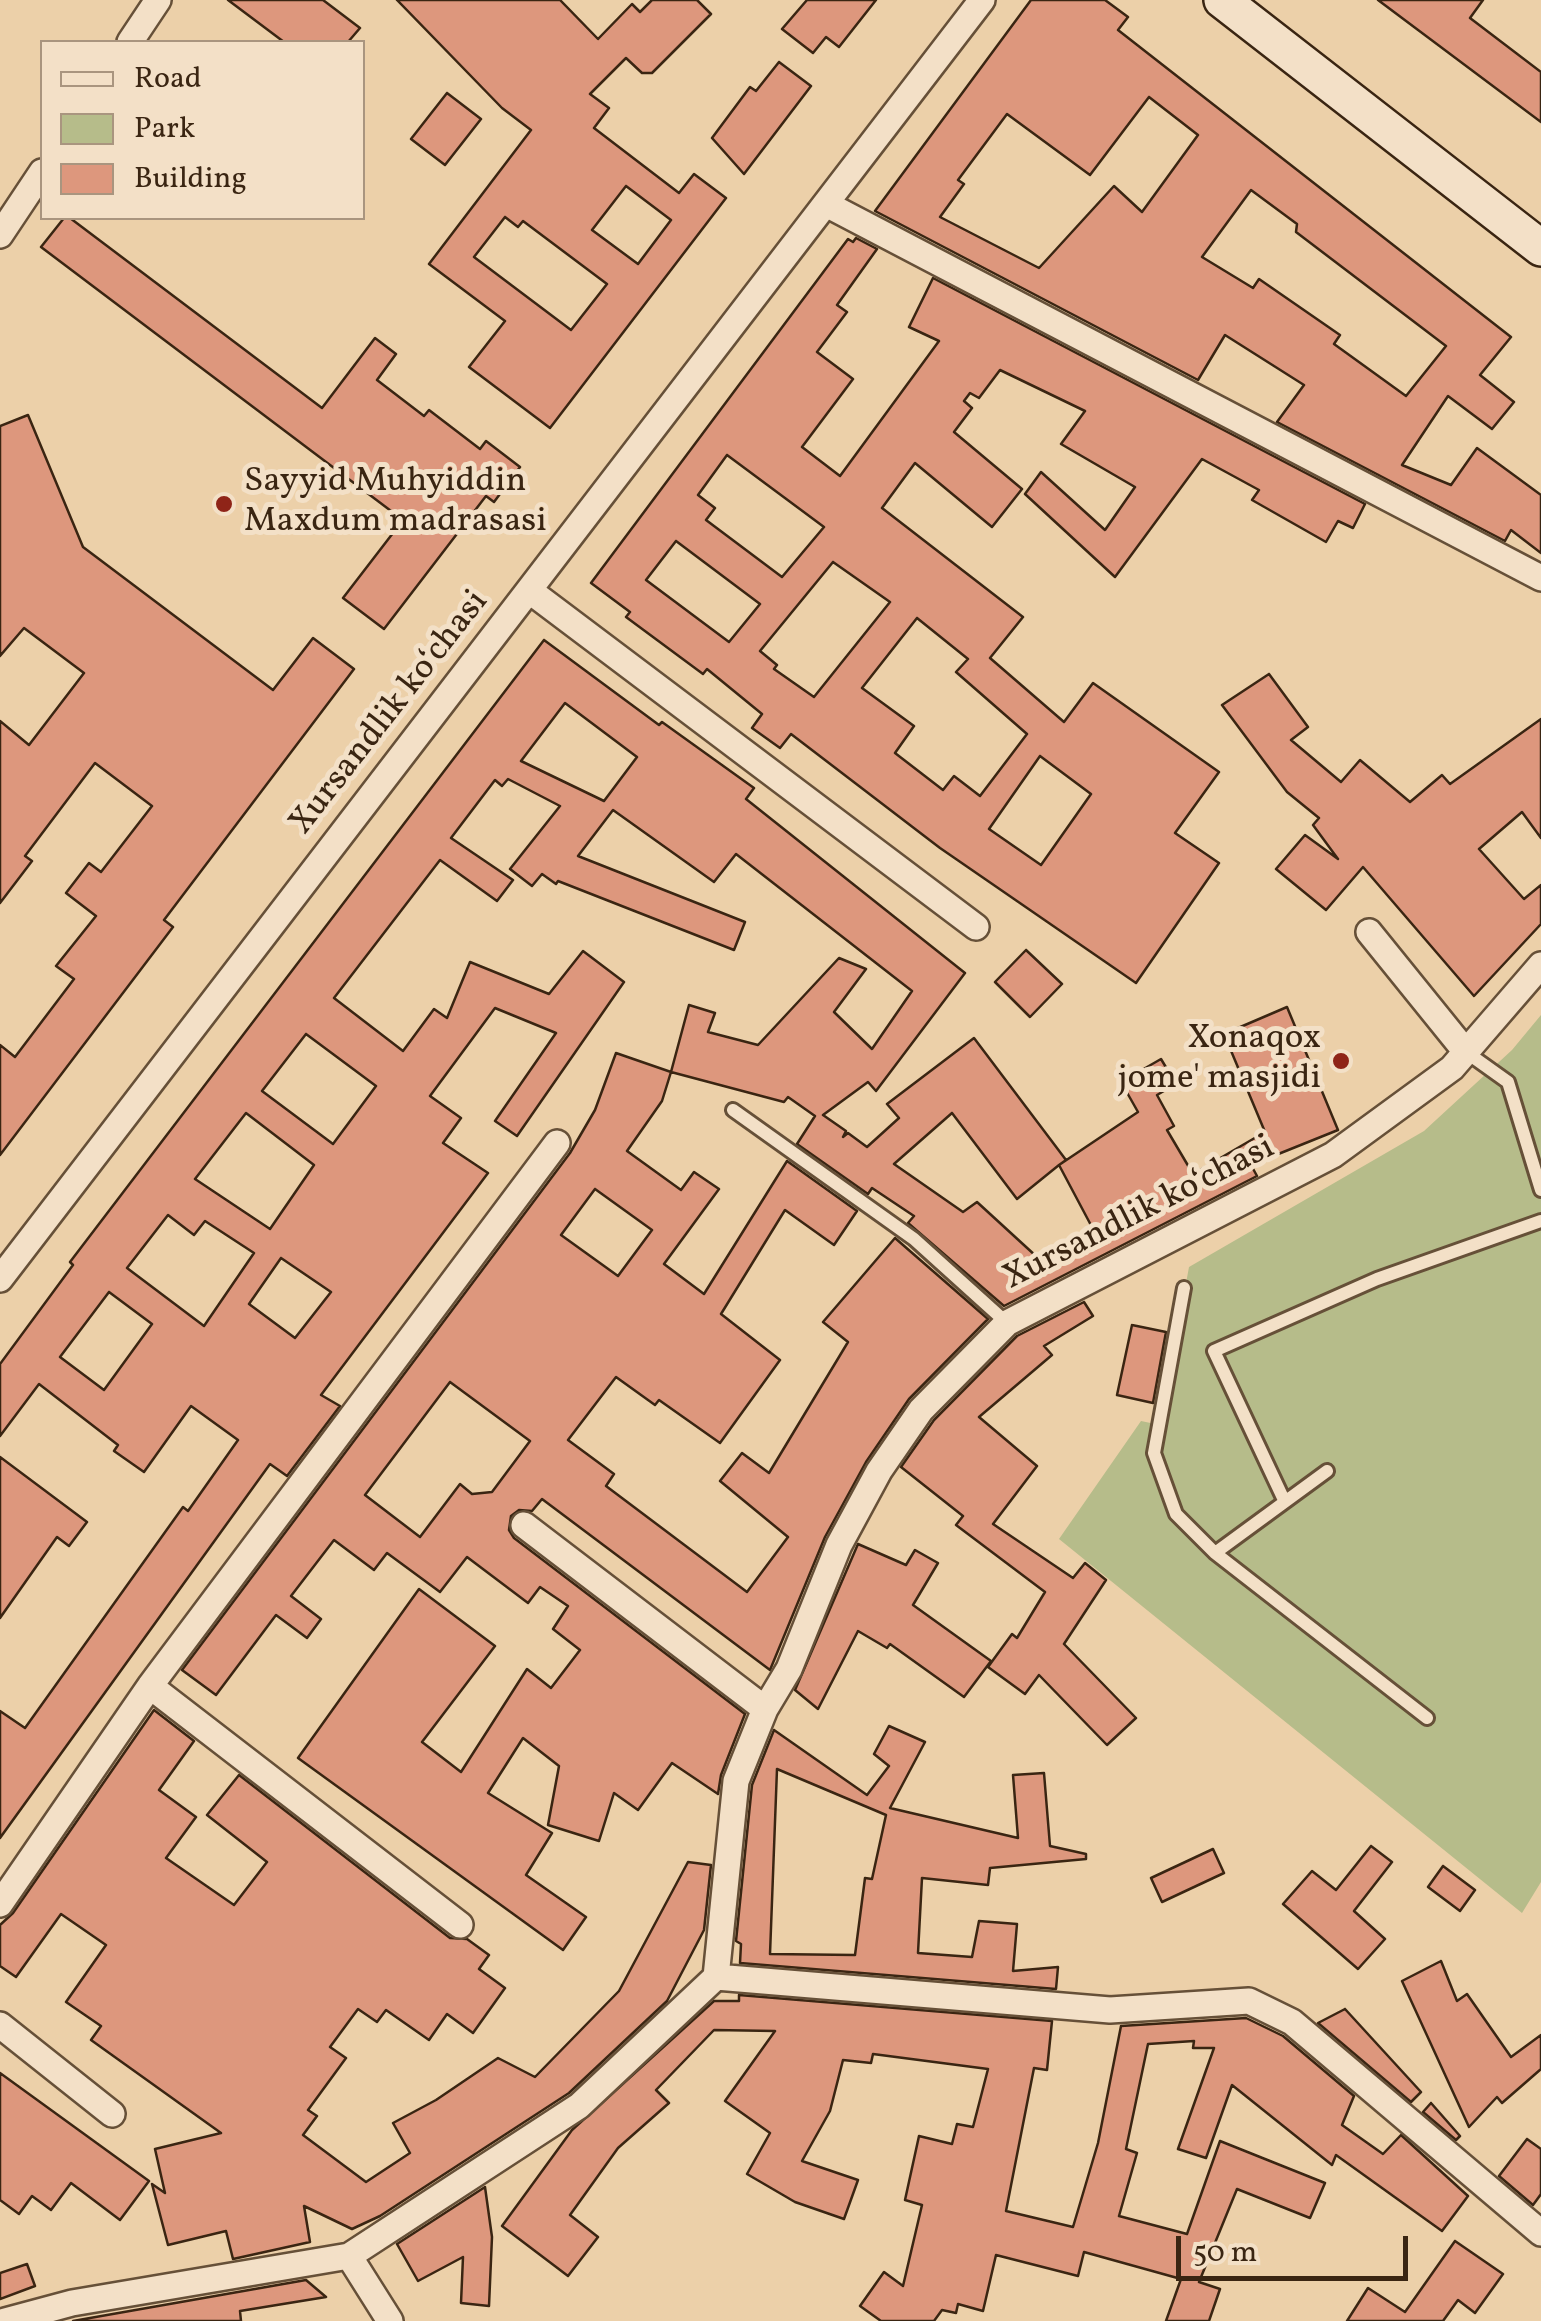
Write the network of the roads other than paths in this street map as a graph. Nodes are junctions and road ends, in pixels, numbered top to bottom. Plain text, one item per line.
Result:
1 (158, 0) edge
2 (982, 0) edge
3 (1222, 0) edge
4 (131, 40) edge
5 (40, 175) edge
6 (826, 204) junction
7 (1, 230) edge
8 (1541, 248) edge
9 (1541, 578) edge
10 (530, 591) junction
11 (976, 927) dead end
12 (1369, 932) dead end
13 (1541, 966) edge
14 (1466, 1052) junction
15 (732, 1110) dead end
16 (558, 1143) dead end
17 (1541, 1190) edge
18 (1541, 1221) edge
19 (0, 1279) edge
20 (1184, 1288) dead end
21 (1007, 1322) junction
22 (1327, 1471) dead end
23 (1284, 1500) junction
24 (524, 1525) dead end
25 (1215, 1553) junction
26 (150, 1686) junction
27 (765, 1710) junction
28 (1427, 1718) dead end
29 (0, 1904) edge
30 (460, 1925) dead end
31 (716, 1977) junction
32 (0, 2025) edge
33 (112, 2114) dead end
34 (1541, 2233) edge
35 (349, 2256) junction
36 (5, 2321) edge
37 (390, 2321) edge

1 - 4 street
2 - 6 street, Xursandlik koʻchasi
3 - 8 main road
5 - 7 street
6 - 9 street
6 - 10 street, Xursandlik koʻchasi
10 - 11 street
10 - 19 street, Xursandlik koʻchasi
12 - 14 street
13 - 14 street, Xursandlik koʻchasi
14 - 17 lane
14 - 21 street, Xursandlik koʻchasi
15 - 21 lane
16 - 26 street
18 - 23 lane
20 - 25 lane
21 - 27 street, Xursandlik koʻchasi
22 - 23 lane
23 - 25 lane
24 - 27 street
25 - 28 lane
26 - 29 street
26 - 30 street
27 - 31 street, Xursandlik koʻchasi
31 - 34 street
31 - 35 street
32 - 33 street
35 - 36 street
35 - 37 street

